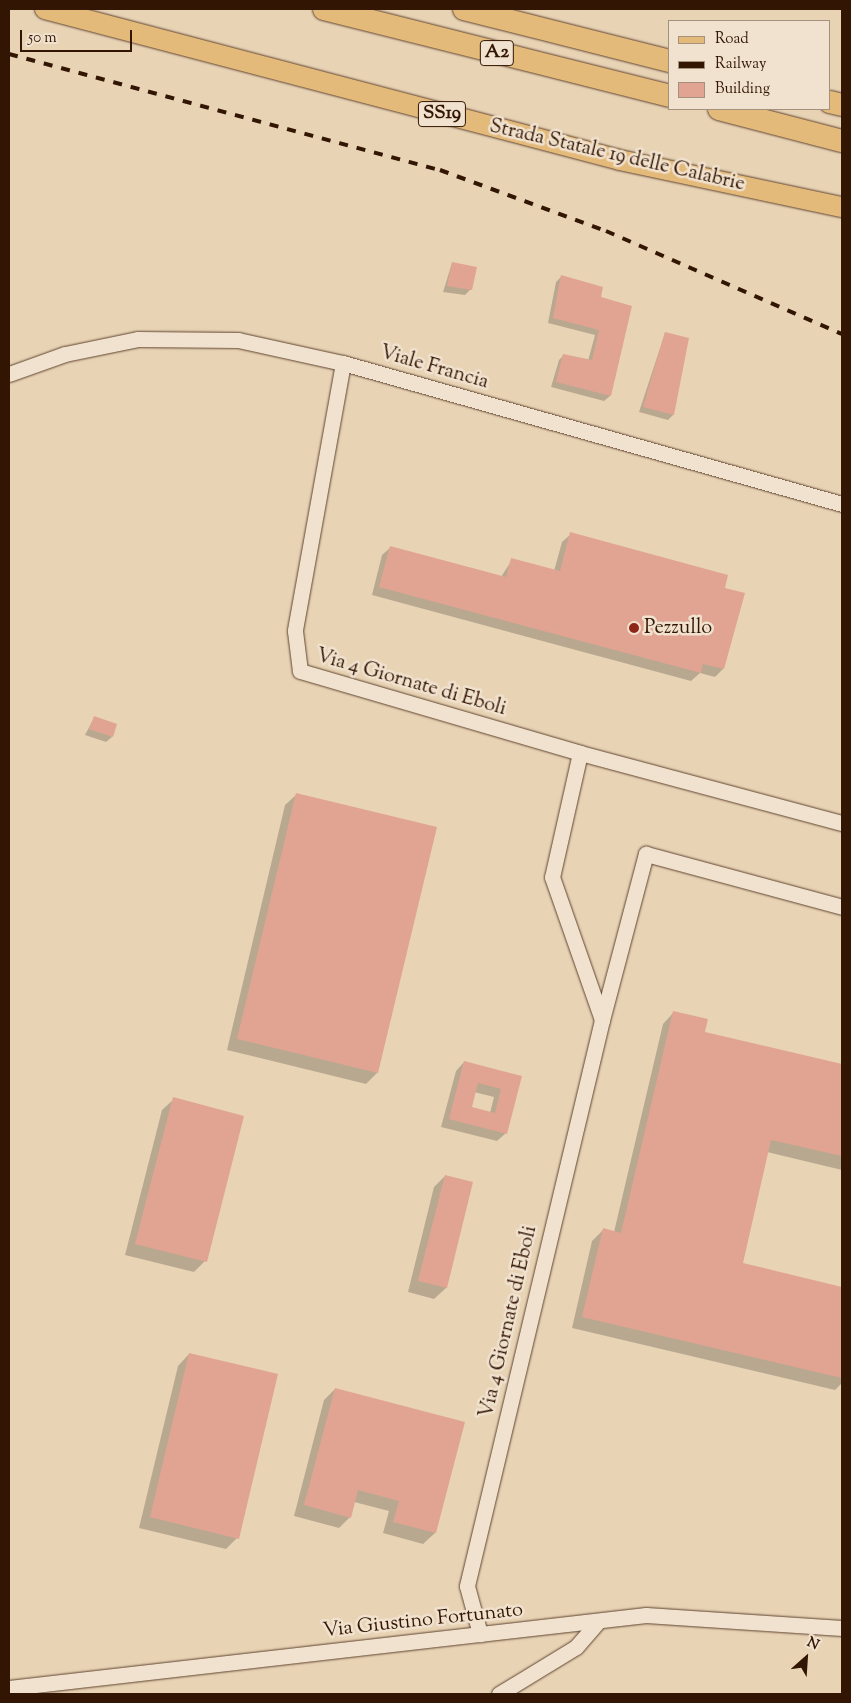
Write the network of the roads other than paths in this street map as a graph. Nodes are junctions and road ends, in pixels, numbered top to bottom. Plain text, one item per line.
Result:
1 (45, 9) edge
2 (324, 9) edge
3 (464, 9) edge
4 (668, 60) edge
5 (668, 95) edge
6 (722, 110) edge
7 (842, 141) edge
8 (842, 207) edge
9 (344, 363) junction
10 (9, 374) edge
11 (842, 504) edge
12 (580, 753) junction
13 (842, 823) edge
14 (842, 907) edge
15 (602, 1020) junction
16 (598, 1622) junction
17 (842, 1628) edge
18 (480, 1634) junction
19 (9, 1688) edge
20 (499, 1694) edge

1 - 8 main road, Strada Statale 19 delle Calabrie / SS19
2 - 5 highway, A2
3 - 4 highway, A2
6 - 7 highway
9 - 10 street, Viale Francia
9 - 11 street, Viale Francia
9 - 12 street, Via 4 Giornate di Eboli
12 - 13 street, Via 4 Giornate di Eboli
12 - 15 street
14 - 15 street, Via 4 Giornate di Eboli
15 - 18 street, Via 4 Giornate di Eboli
16 - 17 street, Via Giustino Fortunato
16 - 18 street, Via Giustino Fortunato
16 - 20 street
18 - 19 street, Via Giustino Fortunato

